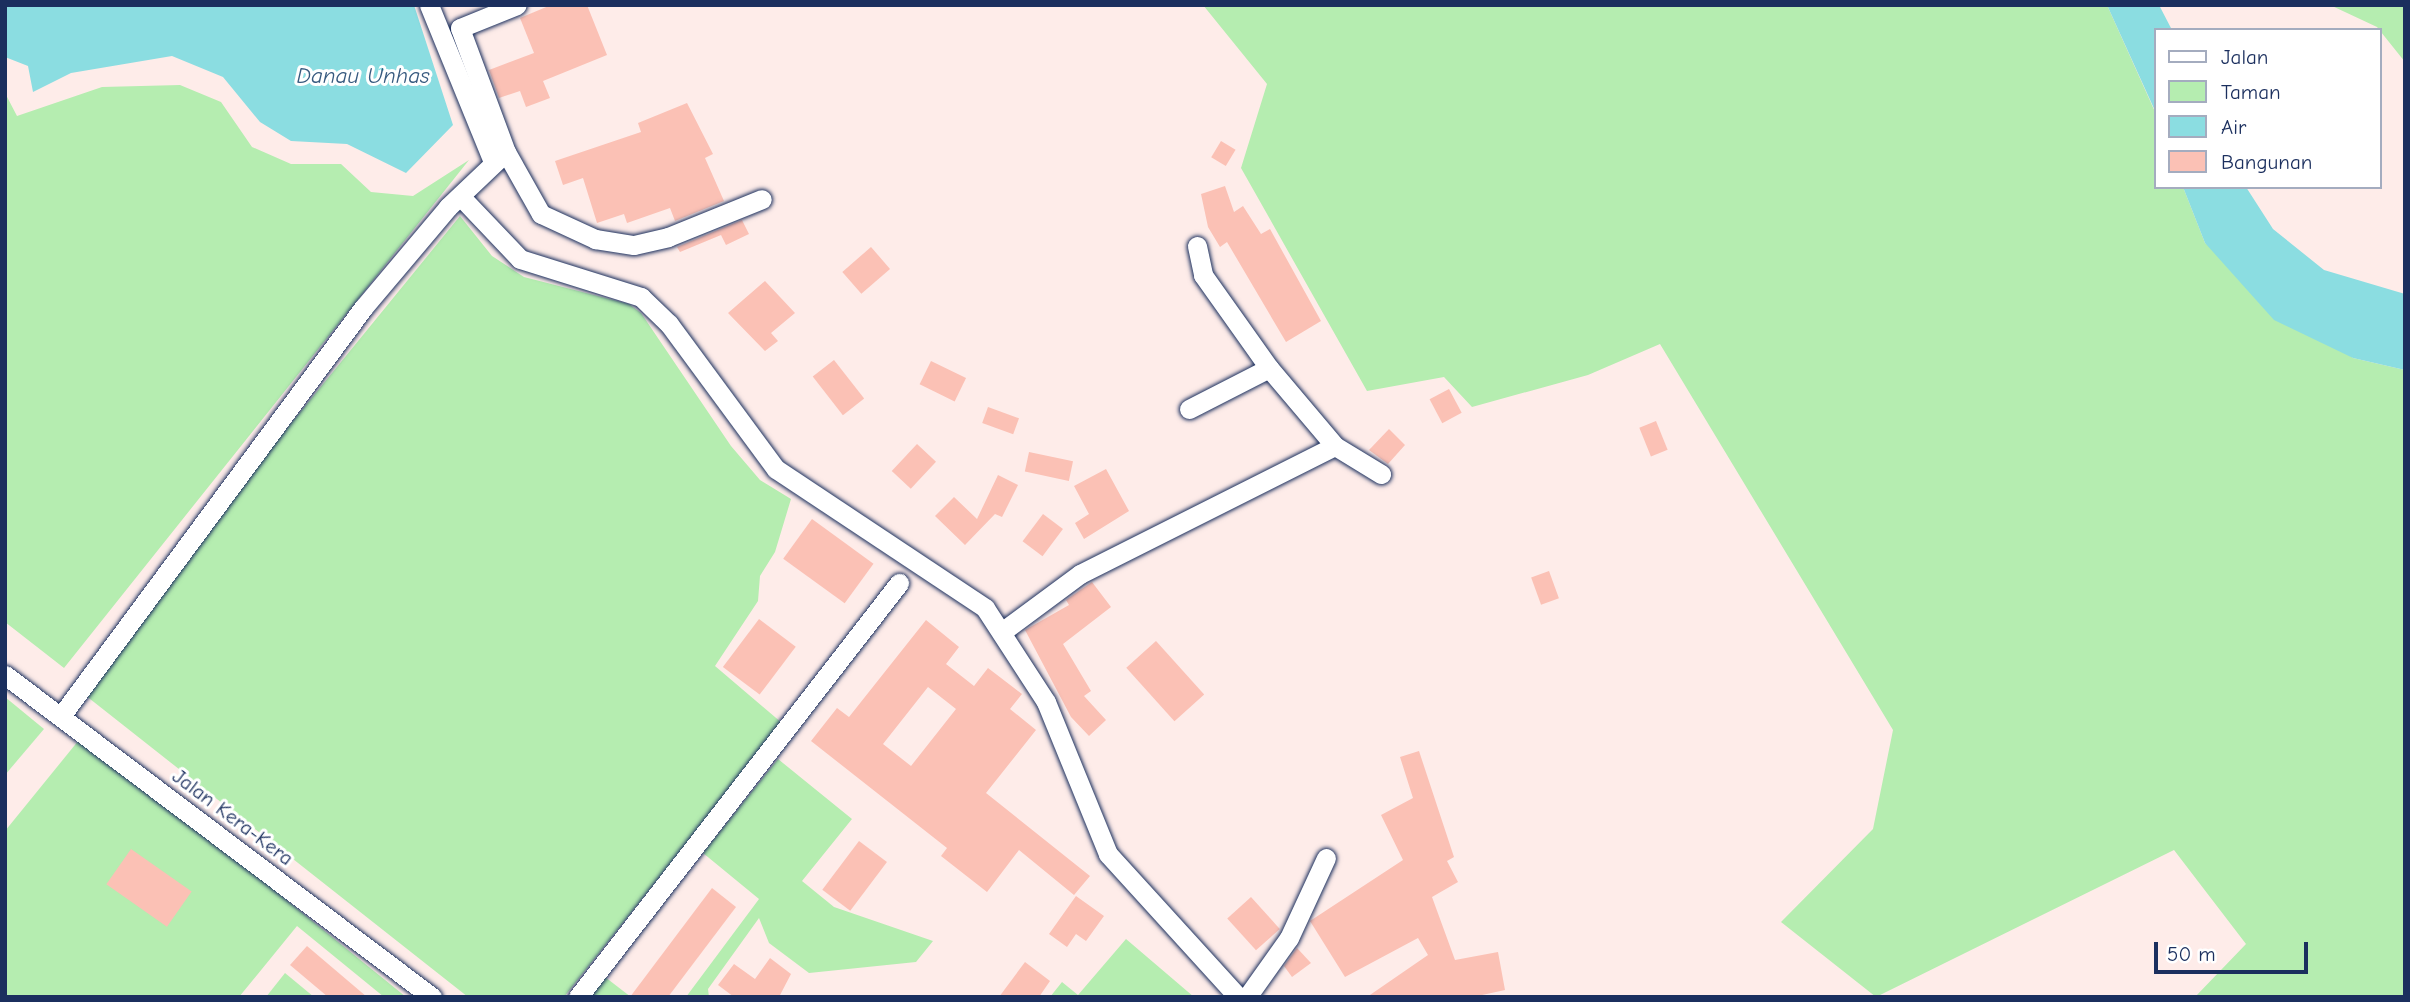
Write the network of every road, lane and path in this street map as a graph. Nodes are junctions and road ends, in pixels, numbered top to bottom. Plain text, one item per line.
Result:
1 (429, 5) edge
2 (511, 6) edge
3 (482, 174) junction
4 (762, 199) dead end
5 (1197, 246) dead end
6 (1269, 368) junction
7 (1189, 409) dead end
8 (1335, 446) junction
9 (1381, 474) dead end
10 (899, 583) dead end
11 (1016, 623) junction
12 (5, 675) edge
13 (61, 716) junction
14 (1326, 858) dead end
15 (1255, 984) edge
16 (432, 997) edge
17 (578, 997) edge
18 (1238, 997) edge

1 - 3 street
2 - 3 street
3 - 4 street
3 - 11 street
3 - 13 street
5 - 6 street
6 - 7 street
6 - 8 street
8 - 9 street
8 - 11 street
10 - 17 street
11 - 18 street
12 - 13 street, Jalan Kera-Kera
13 - 16 street, Jalan Kera-Kera
14 - 15 street

